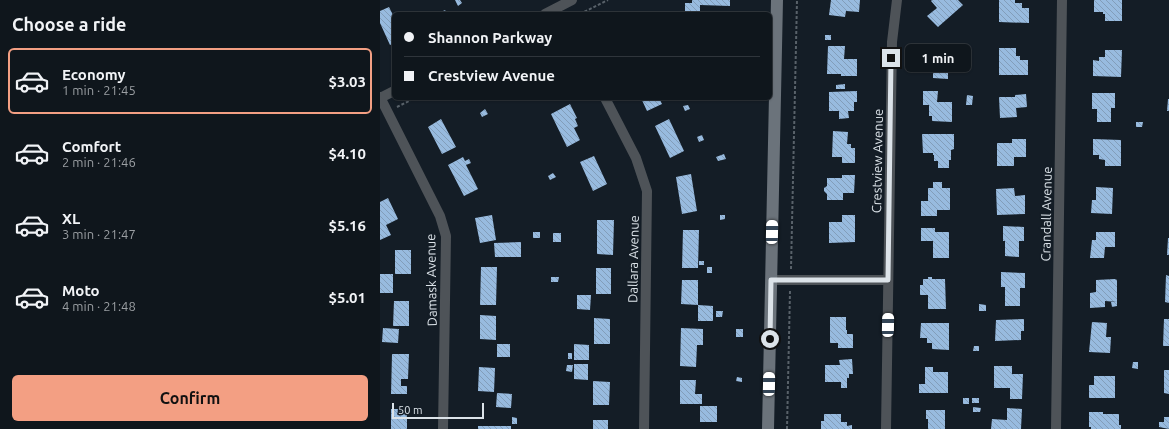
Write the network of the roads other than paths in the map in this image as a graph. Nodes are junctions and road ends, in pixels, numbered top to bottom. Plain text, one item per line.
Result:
1 (572, 0) edge
2 (777, 0) edge
3 (896, 0) edge
4 (1062, 0) edge
5 (558, 7) edge
6 (549, 12) edge
7 (392, 92) edge
8 (380, 98) edge
9 (606, 100) edge
10 (771, 280) junction
11 (888, 280) junction
12 (443, 429) edge
13 (644, 429) edge
14 (768, 429) edge
15 (886, 429) edge
16 (1056, 429) edge

1 - 5 street
2 - 10 street
3 - 11 street, Crestview Avenue
4 - 16 street, Crandall Avenue
5 - 6 street
7 - 8 street
8 - 12 street, Damask Avenue
9 - 13 street, Dallara Avenue
10 - 11 street
10 - 14 street
11 - 15 street, Crestview Avenue

